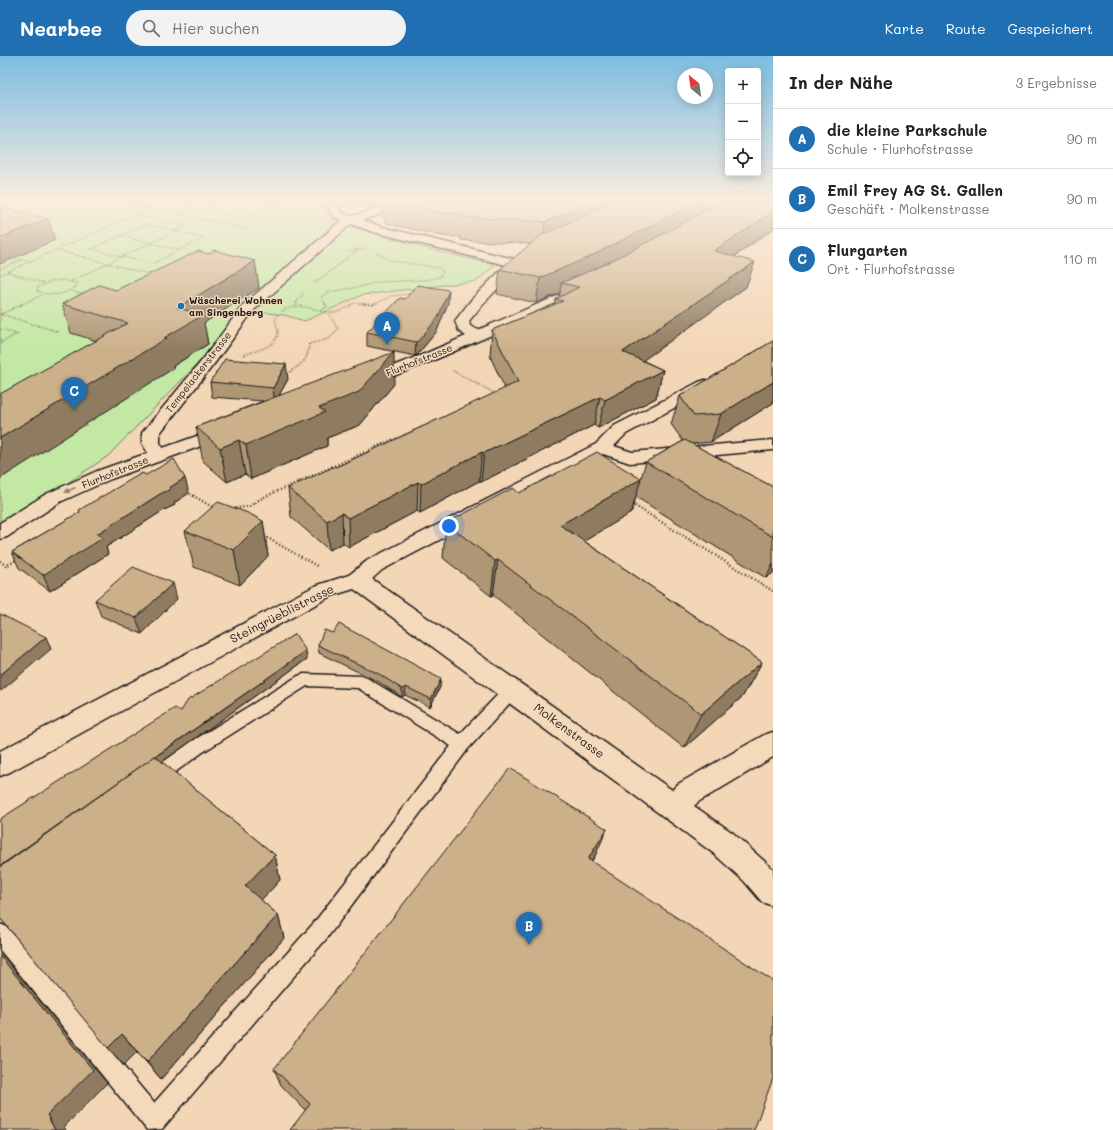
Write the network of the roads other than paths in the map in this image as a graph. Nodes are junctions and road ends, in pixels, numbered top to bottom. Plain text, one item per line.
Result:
1 (314, 250) edge
2 (462, 250) edge
3 (529, 256) edge
4 (515, 263) junction
5 (597, 283) edge
6 (477, 336) junction
7 (720, 377) edge
8 (349, 387) edge
9 (245, 424) edge
10 (773, 445) edge
11 (602, 448) junction
12 (158, 455) junction
13 (0, 532) edge
14 (357, 580) junction
15 (512, 690) junction
16 (773, 743) edge
17 (462, 744) junction
18 (0, 764) edge
19 (140, 789) edge
20 (674, 807) junction
21 (773, 891) edge
22 (0, 934) edge

1 - 12 street, Tempelackerstrasse
2 - 4 street
3 - 4 street
4 - 6 street
5 - 6 street, Flurhofstrasse
6 - 8 street, Flurhofstrasse
7 - 11 street, Steingrüeblistrasse
9 - 12 street, Flurhofstrasse
10 - 11 street
11 - 14 street, Steingrüeblistrasse
12 -> 13 street, Flurhofstrasse
14 - 15 street, Molkenstrasse
14 - 18 street, Steingrüeblistrasse
15 - 17 lane
15 - 20 street, Molkenstrasse
16 - 20 street
17 - 19 lane
17 - 22 lane
20 - 21 street, Molkenstrasse

